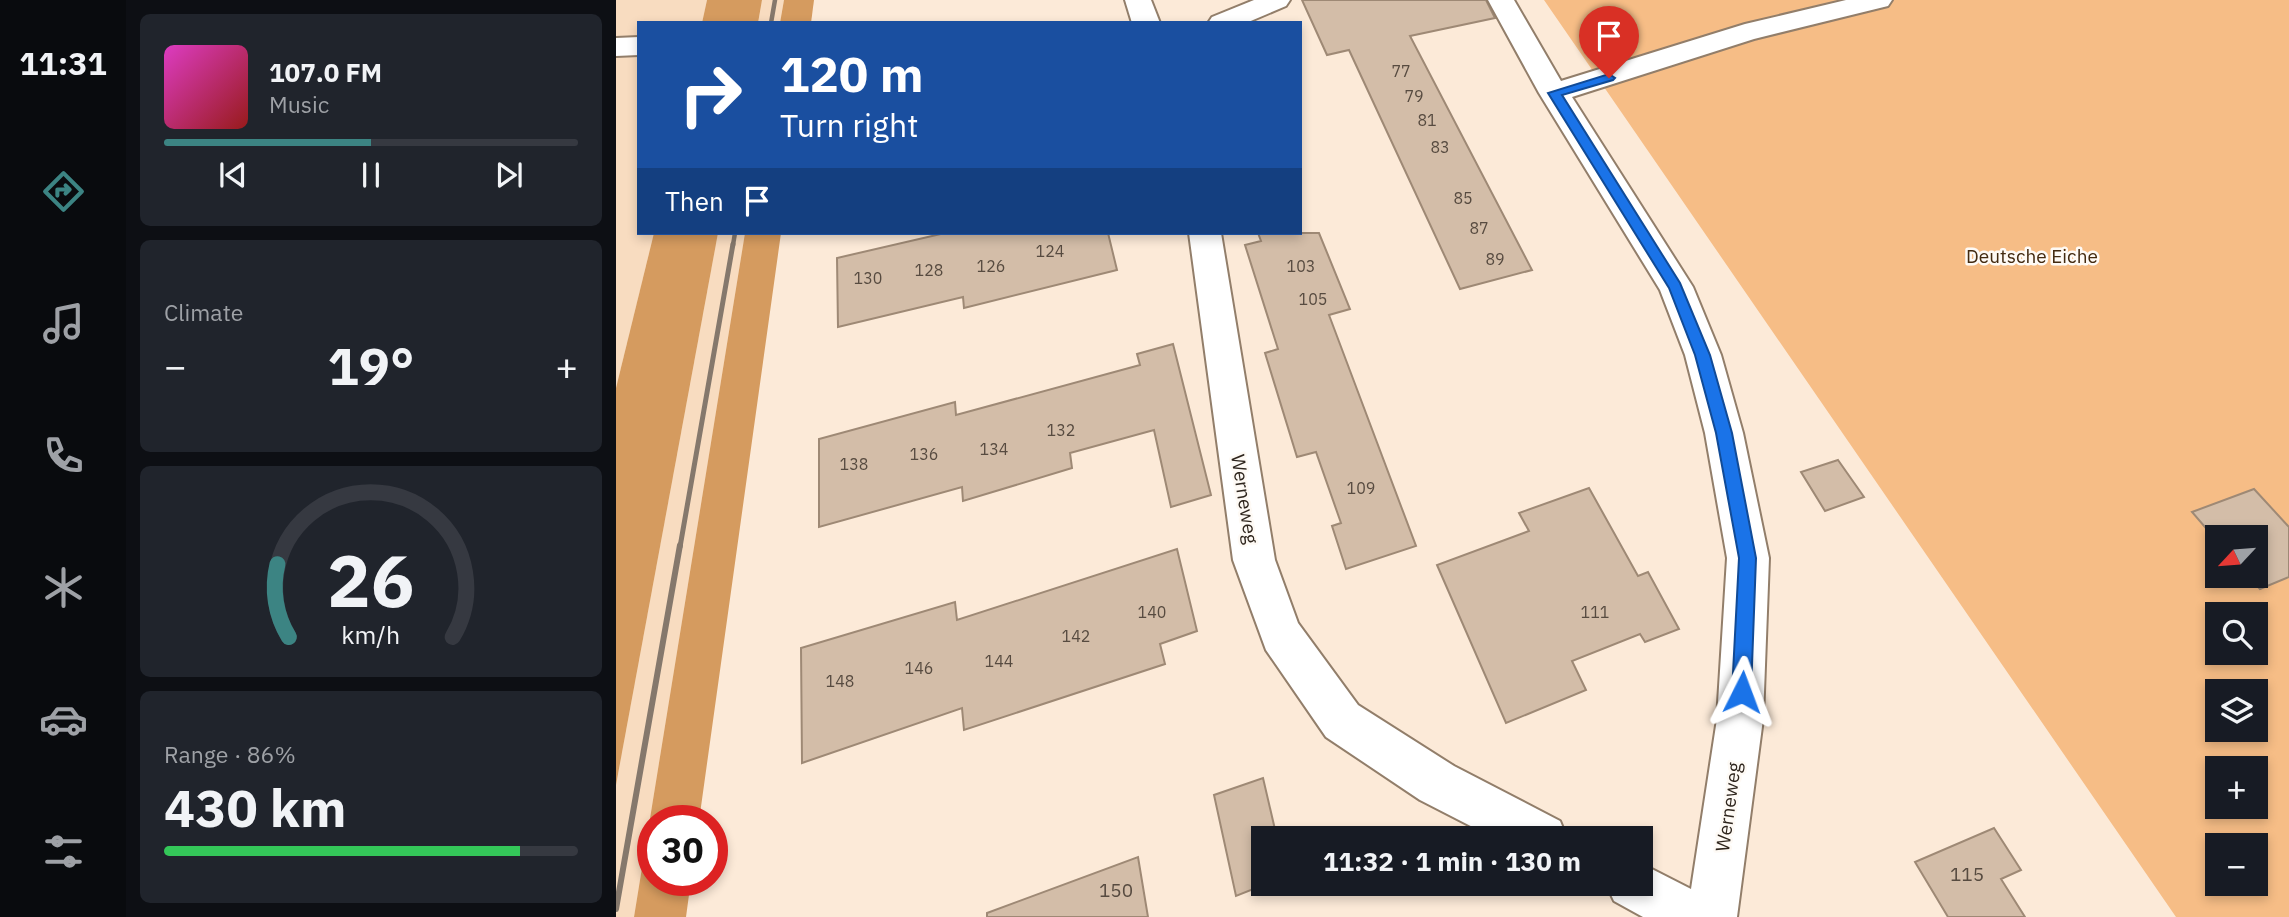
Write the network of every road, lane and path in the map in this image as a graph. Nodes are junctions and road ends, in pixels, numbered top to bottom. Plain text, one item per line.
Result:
1 (1138, 0) edge
2 (1277, 0) edge
3 (1501, 0) edge
4 (1880, 0) edge
5 (1145, 21) edge
6 (1227, 21) edge
7 (637, 46) edge
8 (616, 47) edge
9 (1555, 93) junction
10 (1205, 235) edge
11 (1520, 826) edge
12 (1653, 896) edge
13 (1694, 917) edge
14 (1712, 917) edge

1 - 5 street
2 - 6 street
3 - 9 street, Werneweg
4 - 9 street
7 - 8 street
9 - 14 street, Werneweg
10 - 11 street, Werneweg
12 - 13 street

